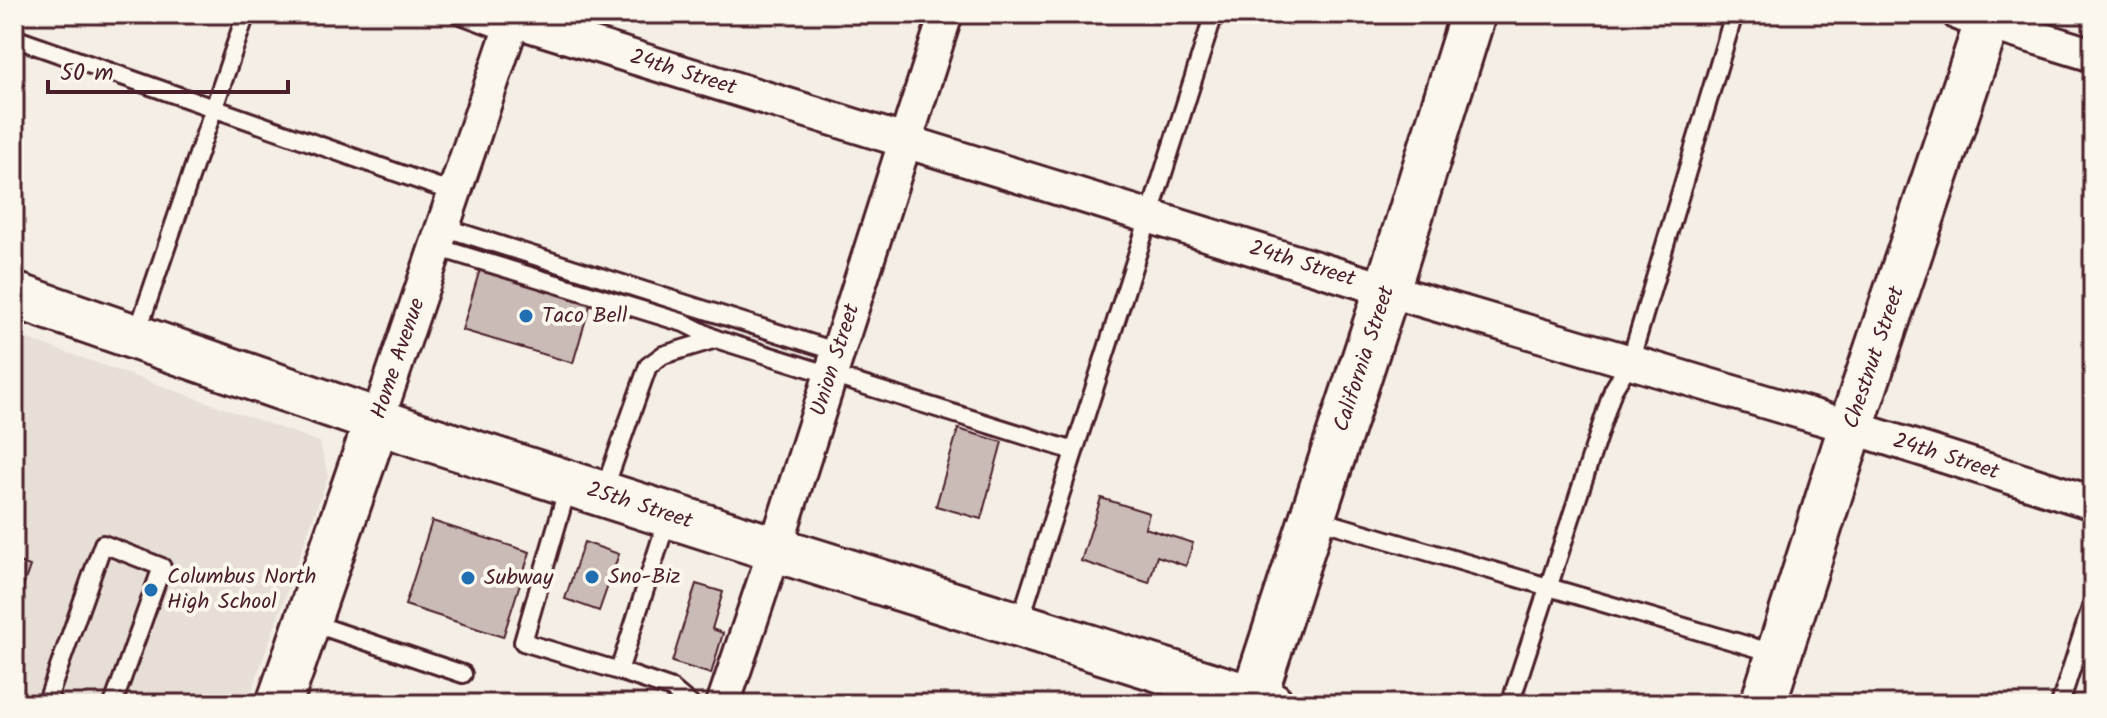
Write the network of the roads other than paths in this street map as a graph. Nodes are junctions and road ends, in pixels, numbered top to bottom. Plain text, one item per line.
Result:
1 (246, 14) edge
2 (458, 14) edge
3 (946, 14) edge
4 (1214, 14) edge
5 (1473, 14) edge
6 (1734, 14) edge
7 (1979, 17) edge
8 (512, 22) edge
9 (14, 38) edge
10 (2093, 55) edge
11 (214, 108) junction
12 (906, 143) junction
13 (455, 193) junction
14 (1148, 217) junction
15 (439, 237) junction
16 (1387, 290) junction
17 (14, 295) edge
18 (136, 337) junction
19 (716, 339) junction
20 (1630, 362) junction
21 (835, 364) junction
22 (377, 421) junction
23 (1851, 427) junction
24 (1074, 451) junction
25 (586, 489) junction
26 (2093, 503) edge
27 (669, 515) junction
28 (1312, 518) junction
29 (775, 549) junction
30 (1549, 586) junction
31 (2093, 601) edge
32 (307, 622) junction
33 (1018, 626) junction
34 (1779, 654) junction
35 (619, 671) junction
36 (463, 674) dead end
37 (1259, 702) edge
38 (46, 704) edge
39 (113, 704) edge
40 (279, 704) edge
41 (690, 704) edge
42 (723, 704) edge
43 (1510, 704) edge
44 (1763, 704) edge
45 (2060, 704) edge

1 - 11 lane
2 - 8 lane
3 - 12 street, Union Street
4 - 14 lane
5 - 16 street, California Street
6 - 20 lane
7 - 10 street
7 - 23 street, Chestnut Street
8 - 12 street, 24th Street
8 - 13 street, Home Avenue
9 - 11 lane
11 - 13 lane
11 - 18 lane
12 - 14 street, 24th Street
12 - 21 street, Union Street
13 - 15 street, Home Avenue
14 - 16 street, 24th Street
14 - 24 lane
15 - 19 lane
15 - 21 lane
15 - 22 street, Home Avenue
16 - 20 street, 24th Street
16 - 28 street, California Street
17 - 18 street, 25th Street
18 - 22 street, 25th Street
19 - 21 lane
19 - 25 lane
20 - 23 street, 24th Street
20 - 30 lane
21 - 24 lane
21 - 29 street, Union Street
22 - 25 street, 25th Street
22 - 32 street, Home Avenue
23 - 26 street, 24th Street
23 - 34 street, Chestnut Street
24 - 33 lane
25 - 27 street, 25th Street
25 - 35 lane
27 - 29 street, 25th Street
27 - 35 lane
28 - 30 lane
28 - 37 street, California Street
29 - 33 street, 25th Street
29 - 42 street, Union Street
30 - 34 lane
30 - 43 lane
31 - 45 lane
32 - 36 lane
32 - 40 street, Home Avenue
33 - 37 street, 25th Street
34 - 44 street, Chestnut Street
35 - 41 lane
38 - 39 lane

